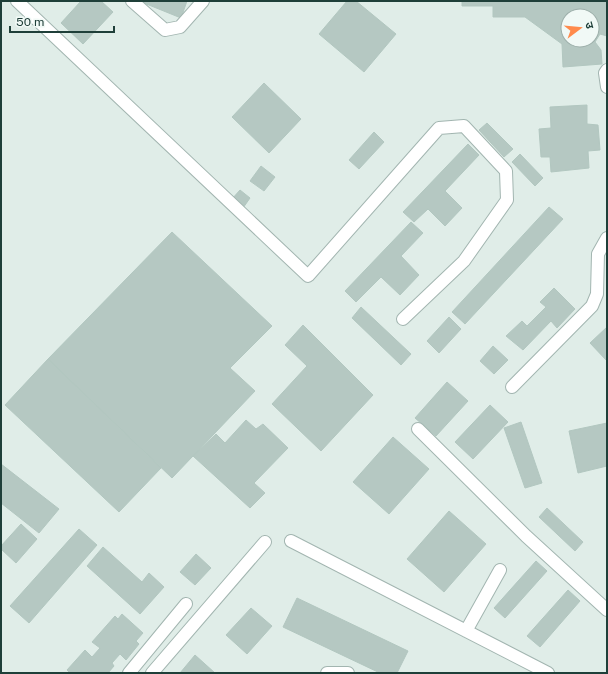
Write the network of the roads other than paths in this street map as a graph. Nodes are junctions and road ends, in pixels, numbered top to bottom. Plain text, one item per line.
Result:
1 (17, 1) edge
2 (132, 1) edge
3 (203, 1) edge
4 (607, 70) edge
5 (607, 87) edge
6 (607, 238) edge
7 (403, 319) dead end
8 (512, 387) dead end
9 (418, 429) dead end
10 (291, 541) dead end
11 (265, 542) dead end
12 (500, 570) dead end
13 (186, 604) dead end
14 (607, 610) edge
15 (466, 631) junction
16 (129, 673) edge
17 (152, 673) edge
18 (327, 673) edge
19 (348, 673) edge
20 (548, 673) edge

1 - 7 lane
2 - 3 lane
4 - 5 lane
6 - 8 lane
9 - 14 lane
10 - 15 lane
11 - 17 lane
12 - 15 lane
13 - 16 lane
15 - 20 lane
18 - 19 lane

